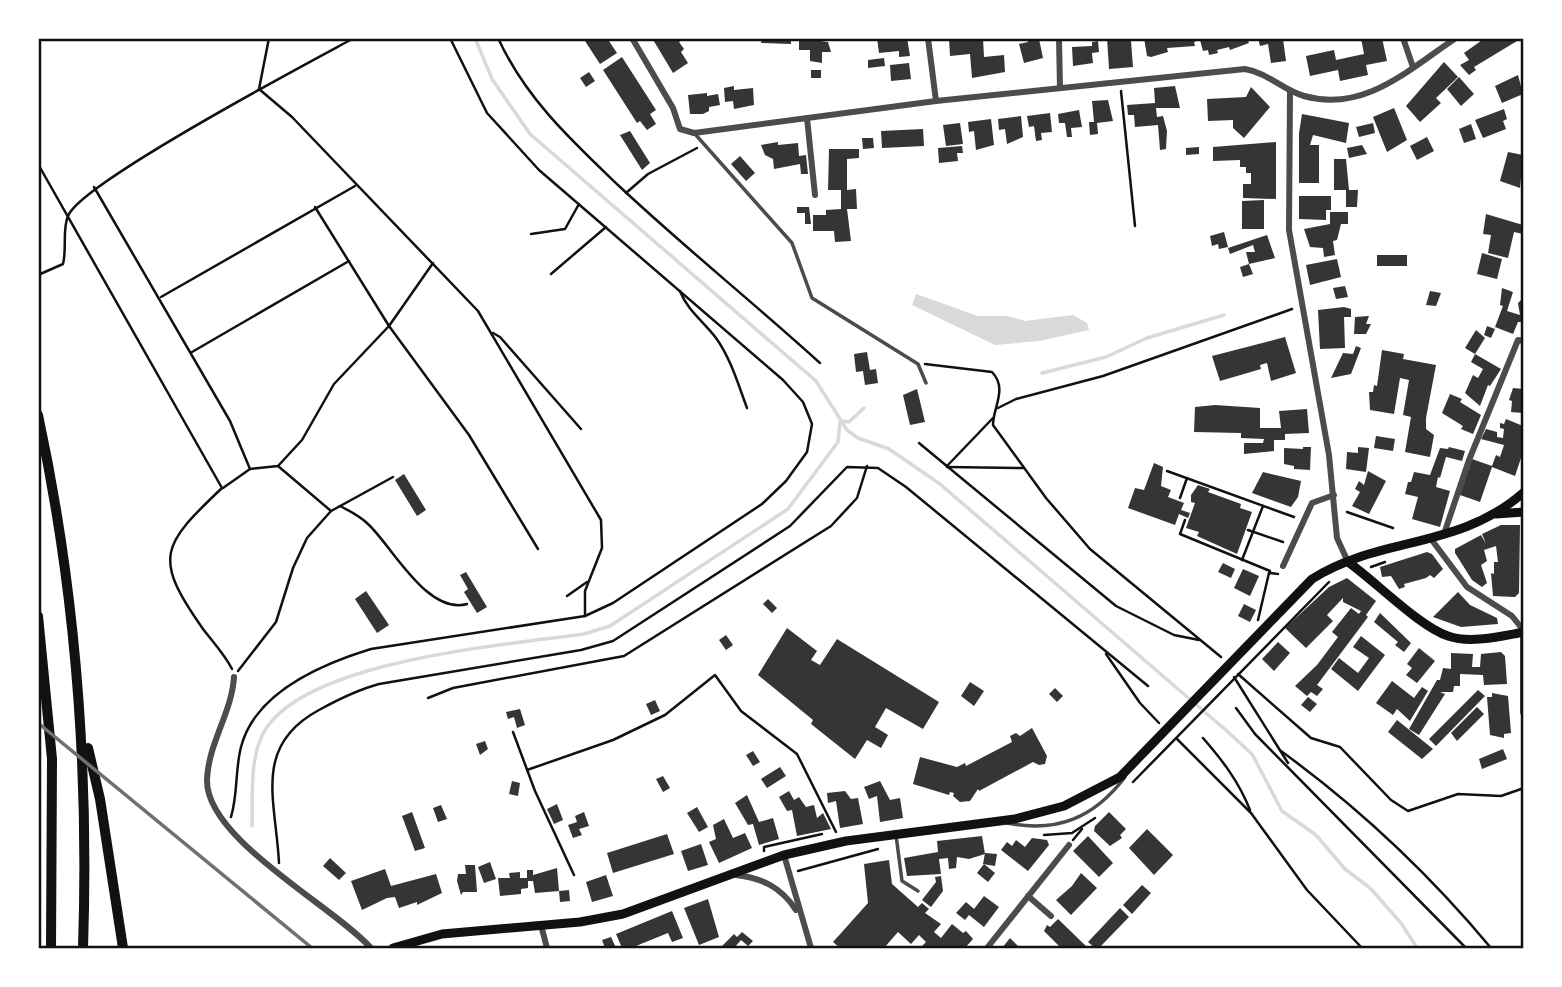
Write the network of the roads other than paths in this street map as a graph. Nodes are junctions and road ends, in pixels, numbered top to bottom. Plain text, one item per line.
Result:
1 (632, 38) edge
2 (928, 38) edge
3 (1059, 38) edge
4 (1403, 38) edge
5 (1456, 38) edge
6 (1413, 66) junction
7 (1060, 88) junction
8 (1290, 90) junction
9 (936, 101) junction
10 (807, 118) junction
11 (694, 133) junction
12 (815, 195) dead end
13 (1524, 341) edge
14 (926, 383) dead end
15 (38, 415) edge
16 (1524, 492) edge
17 (1335, 495) junction
18 (1524, 512) edge
19 (1495, 515) junction
20 (1444, 536) junction
21 (1431, 539) junction
22 (1348, 562) junction
23 (1283, 566) road end
24 (38, 616) edge
25 (1524, 633) edge
26 (234, 677) road end
27 (1524, 712) edge
28 (82, 725) junction
29 (1136, 761) junction
30 (998, 821) junction
31 (896, 834) junction
32 (1069, 845) road end
33 (784, 855) junction
34 (730, 874) junction
35 (918, 891) dead end
36 (1028, 896) junction
37 (801, 916) junction
38 (1051, 916) dead end
39 (541, 925) junction
40 (51, 948) edge
41 (83, 948) edge
42 (123, 948) edge
43 (371, 948) edge
44 (393, 948) edge
45 (547, 948) edge
46 (811, 948) edge
47 (987, 948) edge

1 - 11 street
2 - 9 street
3 - 7 street
4 - 6 street
5 - 6 street
6 - 8 street
7 - 8 street
7 - 9 street
8 - 17 street
9 - 10 street
10 - 11 street
10 - 12 street
11 - 14 lane
13 - 20 street
15 - 28 highway
16 - 19 main road
17 - 22 street
17 - 23 street
18 - 19 main road
19 - 20 main road
20 - 21 main road
21 - 22 main road
21 - 25 street
22 - 25 main road
22 - 29 main road
24 - 40 highway
25 - 27 street
26 - 43 street
28 - 41 highway
28 - 42 highway
29 - 30 main road
29 - 30 lane
30 - 31 main road
31 - 33 main road
31 - 35 lane
32 - 36 street
33 - 34 main road
33 - 37 street
34 - 37 street
34 - 39 main road
36 - 38 street
36 - 47 street
37 - 46 street
39 - 44 main road
39 - 45 street

